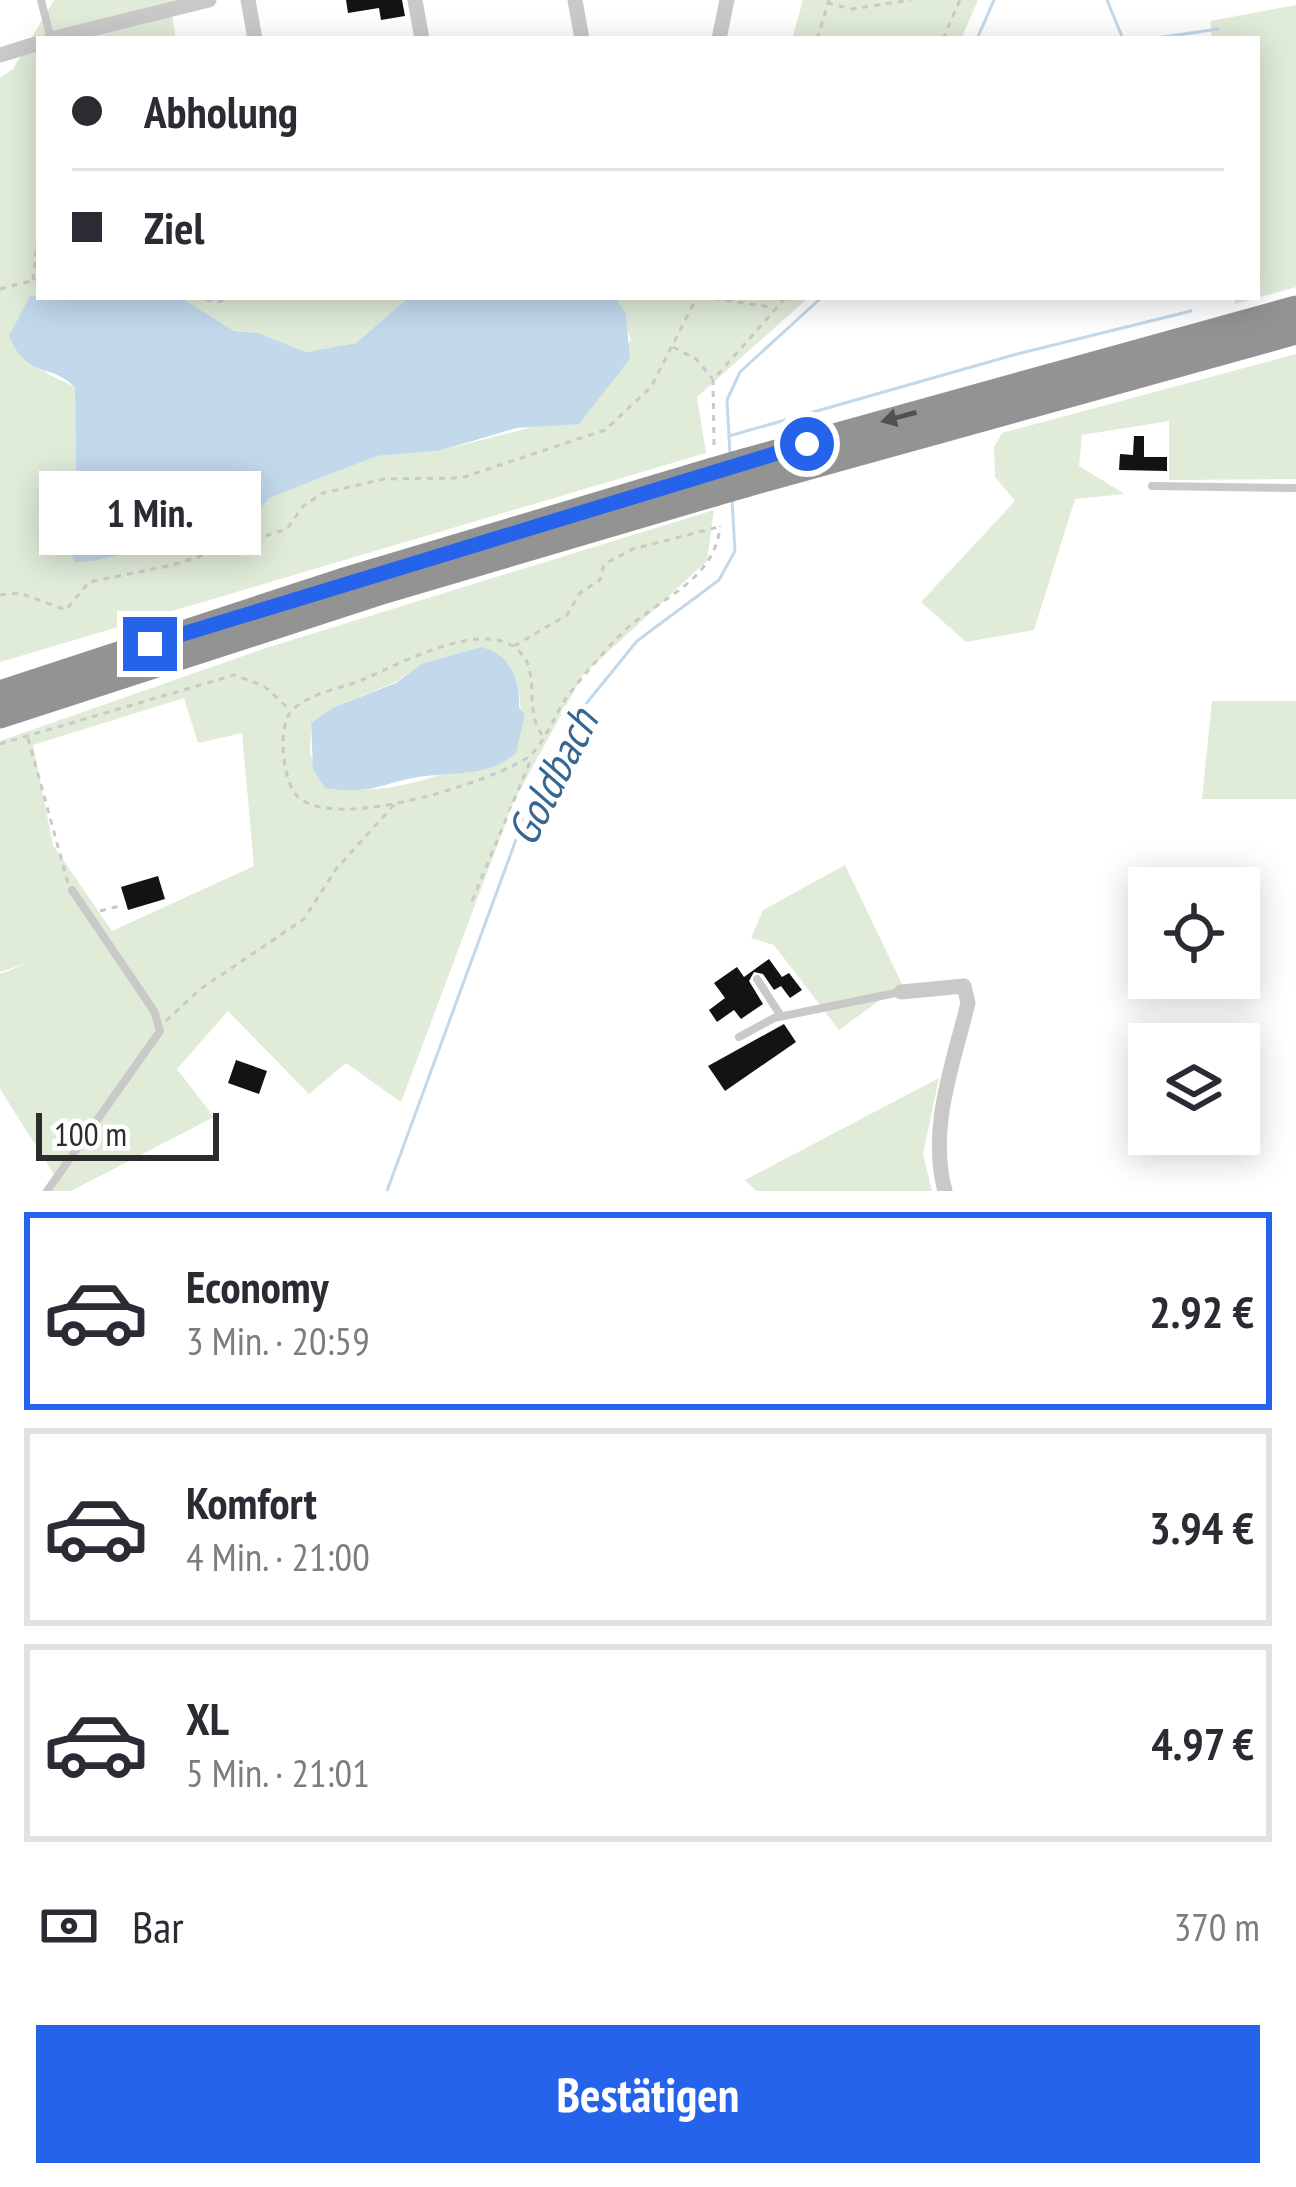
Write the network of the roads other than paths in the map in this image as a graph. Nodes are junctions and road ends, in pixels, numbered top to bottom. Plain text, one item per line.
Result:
1 (40, 0) edge
2 (208, 0) edge
3 (248, 0) edge
4 (415, 0) edge
5 (575, 0) edge
6 (727, 0) edge
7 (50, 36) edge
8 (63, 36) edge
9 (254, 36) edge
10 (421, 36) edge
11 (581, 36) edge
12 (720, 36) edge
13 (36, 44) edge
14 (0, 55) edge
15 (1296, 309) edge
16 (1296, 331) edge
17 (713, 470) junction
18 (744, 473) junction
19 (1152, 486) dead end
20 (1296, 488) edge
21 (0, 694) edge
22 (0, 716) edge
23 (72, 890) road end
24 (757, 979) dead end
25 (901, 992) joint
26 (781, 1016) junction
27 (739, 1037) dead end
28 (47, 1191) edge
29 (944, 1191) edge

1 - 7 lane
2 - 8 street
3 - 9 street
4 - 10 street
5 - 11 street
6 - 12 street
13 - 14 street
15 -> 18 highway
16 - 18 highway
17 - 18 highway, bridge
17 - 21 highway
17 - 22 highway
19 - 20 lane
23 - 28 lane
24 - 26 lane
25 - 26 lane
25 - 29 street
26 - 27 lane

